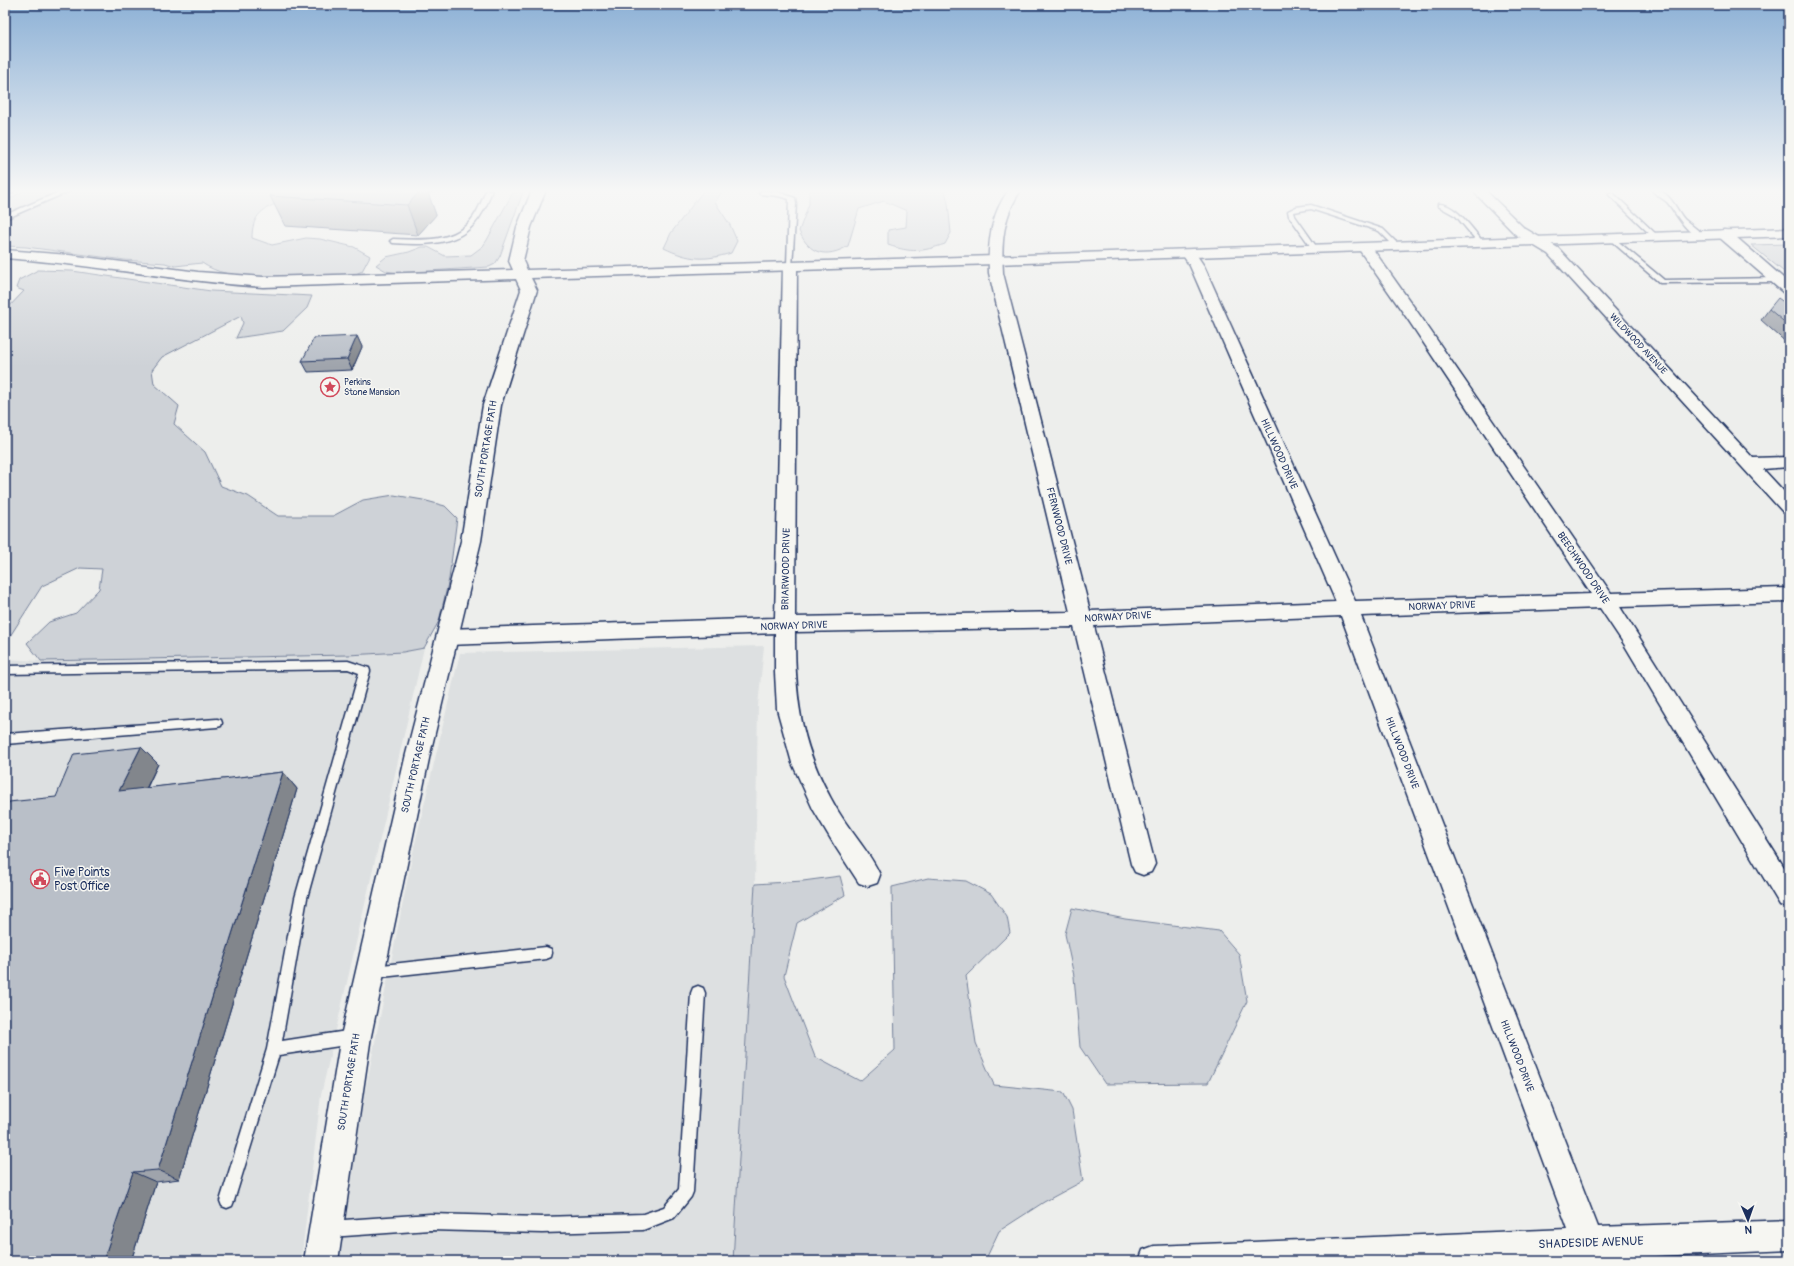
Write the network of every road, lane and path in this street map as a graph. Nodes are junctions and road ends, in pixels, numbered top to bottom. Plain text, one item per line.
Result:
1 (519, 249) edge
2 (791, 249) edge
3 (996, 249) edge
4 (1313, 249) edge
5 (1366, 249) edge
6 (1550, 249) edge
7 (1624, 249) edge
8 (1741, 249) edge
9 (5, 254) edge
10 (1189, 254) junction
11 (995, 260) junction
12 (790, 266) junction
13 (521, 275) junction
14 (1776, 280) junction
15 (1789, 290) edge
16 (1789, 462) edge
17 (1748, 464) junction
18 (1789, 508) edge
19 (1789, 595) edge
20 (1605, 601) junction
21 (1348, 610) junction
22 (1082, 619) junction
23 (785, 626) junction
24 (447, 637) junction
25 (5, 670) edge
26 (217, 723) dead end
27 (5, 739) edge
28 (1143, 864) dead end
29 (868, 875) dead end
30 (1789, 897) edge
31 (546, 954) dead end
32 (370, 972) junction
33 (698, 993) dead end
34 (356, 1036) junction
35 (274, 1049) junction
36 (227, 1201) dead end
37 (326, 1230) junction
38 (1789, 1235) edge
39 (1593, 1252) edge
40 (321, 1261) edge
41 (1154, 1261) edge

1 - 13 main road, SOUTH PORTAGE PATH
2 - 12 lane
3 - 11 street, FERNWOOD DRIVE
4 - 10 main road
5 - 20 street, BEECHWOOD DRIVE
6 - 17 street, WILDWOOD AVENUE
7 - 14 lane
8 - 14 street
9 - 13 main road
10 - 11 main road
10 - 21 street, HILLWOOD DRIVE
11 - 12 main road
11 - 22 street, FERNWOOD DRIVE
12 - 13 main road
12 - 23 street, BRIARWOOD DRIVE
13 - 24 main road, SOUTH PORTAGE PATH
14 - 15 street
16 - 17 street
17 - 18 street, WILDWOOD AVENUE
19 - 20 street, NORWAY DRIVE
20 - 21 street, NORWAY DRIVE
20 - 30 street, BEECHWOOD DRIVE
21 - 22 street, NORWAY DRIVE
21 - 39 street, HILLWOOD DRIVE
22 - 23 street, NORWAY DRIVE
22 - 28 street, FERNWOOD DRIVE
23 - 24 street, NORWAY DRIVE
23 - 29 street, BRIARWOOD DRIVE
24 - 32 main road, SOUTH PORTAGE PATH
25 - 35 lane
26 - 27 lane
31 - 32 lane
32 - 34 main road, SOUTH PORTAGE PATH
33 - 37 lane
34 - 35 lane
34 - 37 main road, SOUTH PORTAGE PATH
35 - 36 lane
37 - 40 main road, SOUTH PORTAGE PATH
38 - 39 street, SHADESIDE AVENUE
39 - 41 street, SHADESIDE AVENUE

